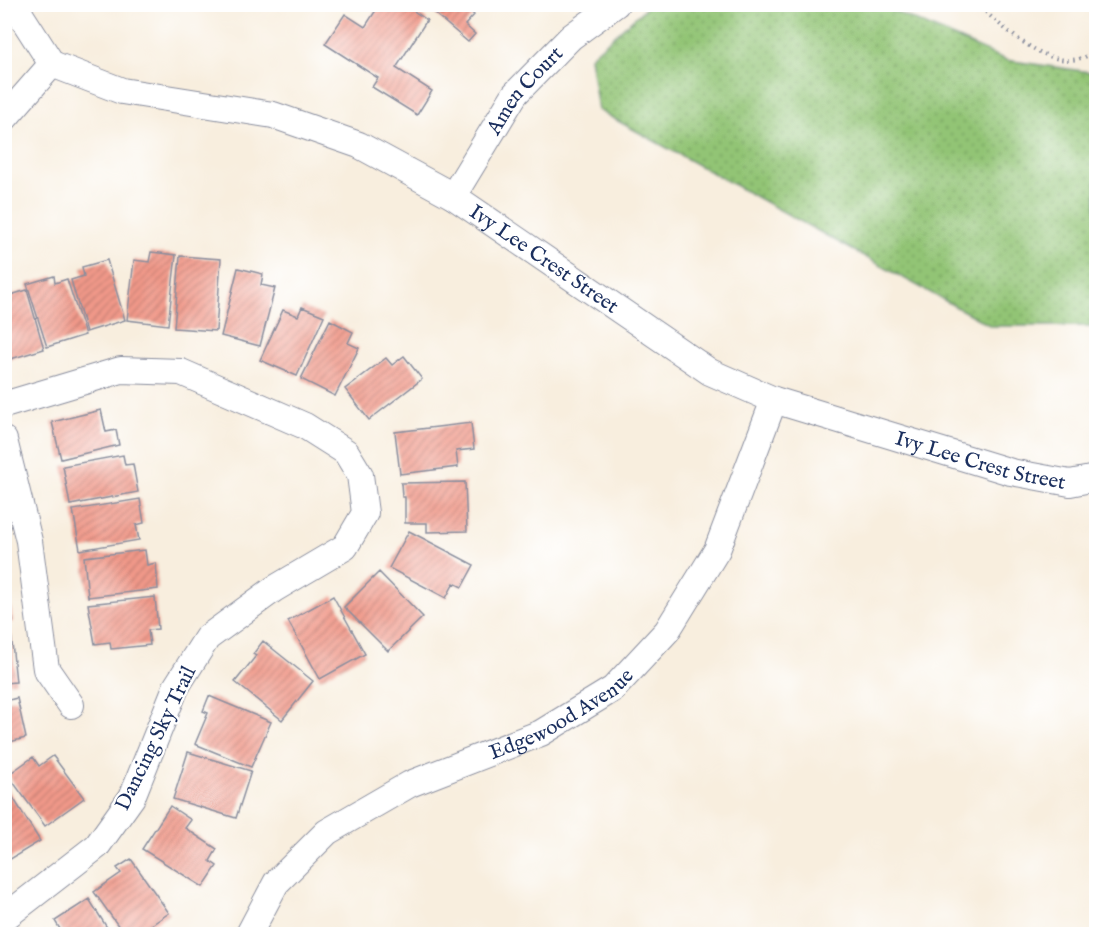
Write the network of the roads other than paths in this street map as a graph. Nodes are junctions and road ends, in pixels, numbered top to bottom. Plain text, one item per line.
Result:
1 (19, 4) edge
2 (616, 4) edge
3 (52, 64) junction
4 (4, 119) edge
5 (453, 196) junction
6 (774, 400) junction
7 (4, 405) edge
8 (4, 440) edge
9 (1096, 478) edge
10 (71, 705) dead end
11 (4, 918) edge
12 (249, 934) edge

1 - 3 street
2 - 5 street, Amen Court
3 - 4 street
3 - 5 street, Ivy Lee Crest Street
5 - 6 street, Ivy Lee Crest Street
6 - 9 street, Ivy Lee Crest Street
6 - 12 street, Edgewood Avenue
7 - 11 street, Dancing Sky Trail
8 - 10 street

